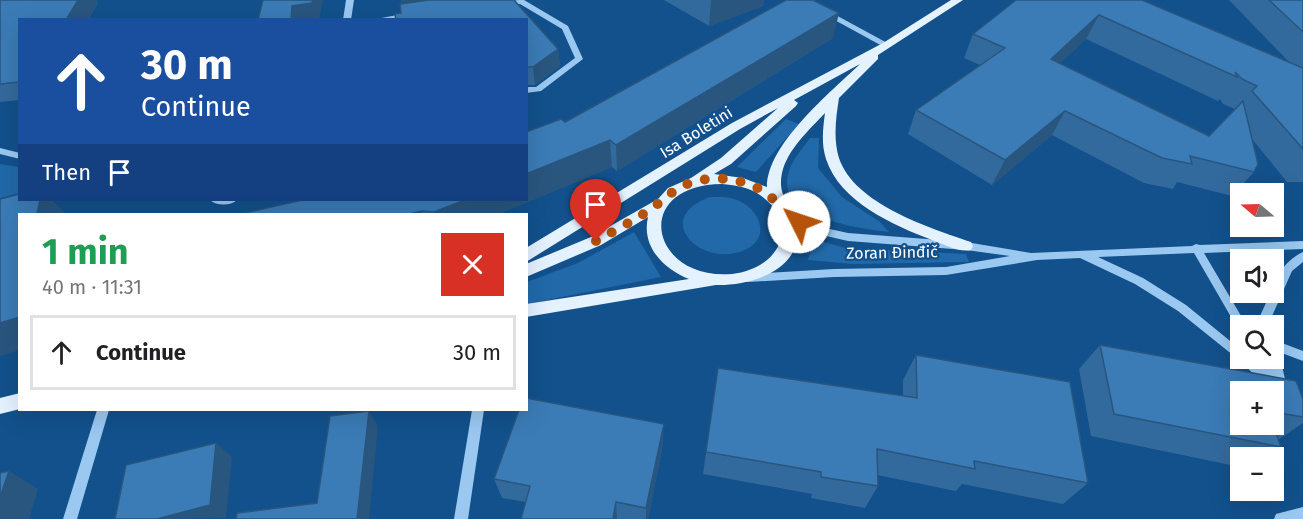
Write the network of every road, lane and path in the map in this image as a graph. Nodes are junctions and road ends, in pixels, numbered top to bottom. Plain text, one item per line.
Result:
1 (350, 0) edge
2 (802, 0) edge
3 (958, 0) edge
4 (490, 5) edge
5 (422, 14) edge
6 (347, 18) edge
7 (390, 18) edge
8 (887, 45) junction
9 (812, 86) junction
10 (528, 90) edge
11 (833, 98) junction
12 (0, 151) edge
13 (18, 156) edge
14 (683, 186) junction
15 (777, 202) junction
16 (661, 203) junction
17 (787, 216) junction
18 (1303, 245) edge
19 (966, 246) junction
20 (1196, 248) junction
21 (1080, 254) junction
22 (528, 255) edge
23 (1037, 256) junction
24 (1303, 256) edge
25 (528, 271) edge
26 (747, 278) junction
27 (721, 280) junction
28 (528, 311) edge
29 (1236, 315) edge
30 (1266, 315) edge
31 (1230, 346) edge
32 (1284, 349) edge
33 (1303, 356) edge
34 (1256, 369) edge
35 (1268, 381) edge
36 (18, 402) edge
37 (0, 406) edge
38 (103, 411) edge
39 (478, 411) edge
40 (1303, 514) edge
41 (70, 519) edge
42 (461, 519) edge
43 (1281, 519) edge

1 - 6 street
2 - 8 street
3 - 8 main road, Isa Boletini
4 - 10 street
5 - 7 street
8 - 9 main road, Isa Boletini
8 - 11 main road, Isa Boletini
9 - 14 main road
9 - 22 main road, Isa Boletini
11 - 15 main road, Isa Boletini
11 - 19 main road
12 - 13 street
14 - 15 main road, Zoran Đinđič
14 - 16 main road, Zoran Đinđič
15 - 17 main road, Zoran Đinđič
16 - 25 main road
16 - 27 main road, Zoran Đinđič
17 - 19 street, Zoran Đinđič
17 - 26 main road, Zoran Đinđič
18 - 20 street, Zoran Đinđič
19 - 23 street, Zoran Đinđič
20 - 21 street, Zoran Đinđič
20 - 29 street
21 - 23 street, Zoran Đinđič
21 - 31 street
23 - 26 street, Zoran Đinđič
24 - 30 street
26 - 27 main road, Zoran Đinđič
27 - 28 main road, Zoran Đinđič
32 - 33 street
34 - 35 street
36 - 37 main road
38 - 41 street
39 - 42 street
40 - 43 street

